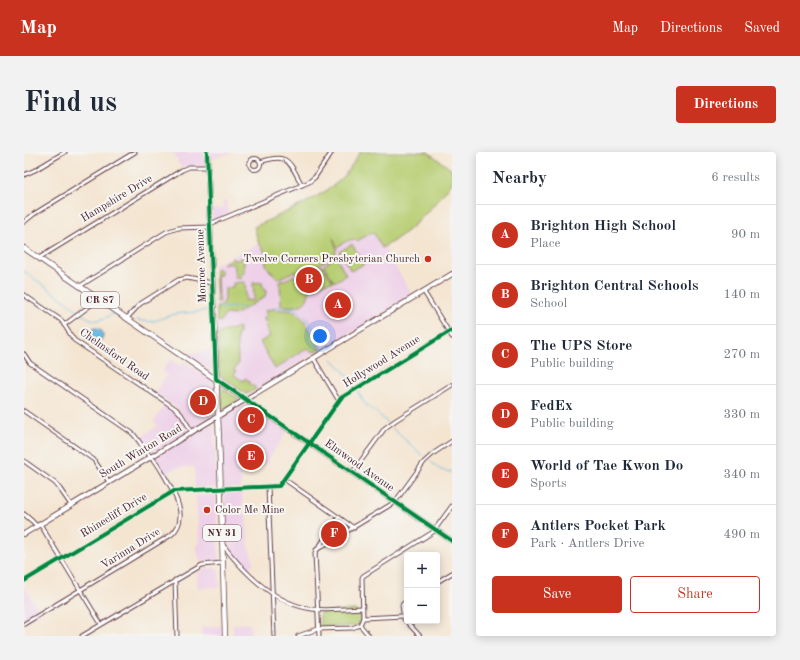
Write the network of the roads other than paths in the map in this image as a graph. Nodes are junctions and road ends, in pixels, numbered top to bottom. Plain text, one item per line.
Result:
1 (65, 152) edge
2 (135, 152) edge
3 (207, 152) edge
4 (332, 152) edge
5 (260, 162) dead end
6 (208, 166) junction
7 (24, 175) edge
8 (302, 185) junction
9 (24, 222) edge
10 (210, 226) junction
11 (24, 248) edge
12 (39, 258) junction
13 (452, 274) edge
14 (212, 283) junction
15 (80, 286) junction
16 (424, 292) junction
17 (25, 296) edge
18 (99, 299) junction
19 (24, 300) edge
20 (127, 318) junction
21 (64, 324) junction
22 (450, 331) edge
23 (452, 337) edge
24 (24, 354) edge
25 (314, 359) junction
26 (216, 379) junction
27 (452, 385) edge
28 (246, 399) junction
29 (339, 400) junction
30 (24, 411) edge
31 (217, 417) junction
32 (192, 432) junction
33 (452, 441) edge
34 (310, 443) junction
35 (151, 457) junction
36 (24, 461) edge
37 (352, 472) junction
38 (284, 479) junction
39 (109, 482) junction
40 (268, 487) junction
41 (220, 490) junction
42 (174, 491) junction
43 (395, 502) junction
44 (71, 505) junction
45 (452, 506) edge
46 (24, 514) edge
47 (339, 517) junction
48 (38, 525) junction
49 (354, 528) junction
50 (435, 530) junction
51 (24, 534) edge
52 (452, 541) edge
53 (222, 544) junction
54 (316, 550) junction
55 (61, 558) junction
56 (222, 563) junction
57 (452, 573) edge
58 (175, 580) junction
59 (440, 580) edge
60 (24, 581) edge
61 (81, 590) junction
62 (272, 593) junction
63 (404, 603) edge
64 (362, 608) junction
65 (318, 610) junction
66 (402, 616) junction
67 (363, 618) junction
68 (24, 624) edge
69 (101, 624) junction
70 (360, 625) junction
71 (318, 629) junction
72 (82, 636) edge
73 (177, 636) edge
74 (225, 636) edge
75 (274, 636) edge
76 (298, 636) edge
77 (319, 636) edge
78 (369, 636) edge
79 (420, 636) edge

1 - 7 street
2 - 9 street
3 - 6 main road, Monroe Avenue / NY 31
4 - 8 street
5 - 8 street
6 - 10 main road, Monroe Avenue / NY 31
6 - 12 street, Hampshire Drive
8 - 10 street
10 - 14 main road, Monroe Avenue / NY 31
10 - 15 street
11 - 12 main road, Elmwood Avenue / CR 87
12 - 15 main road, Elmwood Avenue / CR 87
13 - 16 main road, South Winton Road
14 - 20 street
14 - 26 main road, Monroe Avenue / NY 31
15 - 18 main road, Elmwood Avenue / CR 87
16 - 22 street
16 - 25 main road, South Winton Road
17 - 19 street
17 - 21 street, Chelmsford Road
18 - 20 main road, Elmwood Avenue / CR 87
18 - 21 street
20 - 26 main road, Elmwood Avenue / CR 87
21 - 32 street, Chelmsford Road
22 - 23 street
22 - 29 street, Hollywood Avenue
24 - 35 street, Varinna Drive
25 - 28 main road, South Winton Road
25 - 29 street
26 - 28 main road, Elmwood Avenue / CR 87
26 - 31 main road, Monroe Avenue / NY 31
27 - 37 street
28 - 31 main road, South Winton Road
28 - 34 main road, Elmwood Avenue / CR 87
29 - 34 street, Hollywood Avenue
30 - 39 street
31 - 32 main road, South Winton Road
31 - 41 main road, Monroe Avenue / NY 31
32 - 35 main road, South Winton Road
33 - 43 street
34 - 37 main road, Elmwood Avenue / CR 87
34 - 38 street, Hollywood Avenue
35 - 39 main road, South Winton Road
35 - 42 street, Varinna Drive
36 - 44 street
37 - 43 main road, Elmwood Avenue / CR 87
38 - 40 street, Hollywood Avenue
38 - 47 street
39 - 44 main road, South Winton Road
40 - 41 street, Hollywood Avenue
40 - 62 street
41 - 42 street, Rhinecliff Drive
41 - 53 main road, Monroe Avenue / NY 31
42 - 55 street, Rhinecliff Drive
42 - 61 street, Varinna Drive
43 - 49 street
43 - 50 main road, Elmwood Avenue / CR 87
44 - 48 main road, South Winton Road
45 - 50 street
46 - 48 street
47 - 49 street
47 - 54 street
48 - 51 main road, South Winton Road
48 - 55 street
49 - 54 street
50 - 52 main road, Elmwood Avenue / CR 87
50 - 64 street
53 - 56 main road, Monroe Avenue / NY 31
53 - 62 street
54 - 65 street
55 - 60 street, Rhinecliff Drive
55 - 61 street
56 - 58 street
56 - 74 main road, Monroe Avenue / NY 31
57 - 59 street
58 - 69 street
58 - 73 street
61 - 68 street, Varinna Drive
61 - 69 street
62 - 65 street
62 - 75 street
63 - 66 street
64 - 65 street
64 - 67 street
65 - 71 street
66 - 67 street
66 - 79 street
67 - 70 street
69 - 72 street
70 - 71 street
70 - 78 street
71 - 76 street
71 - 77 street

